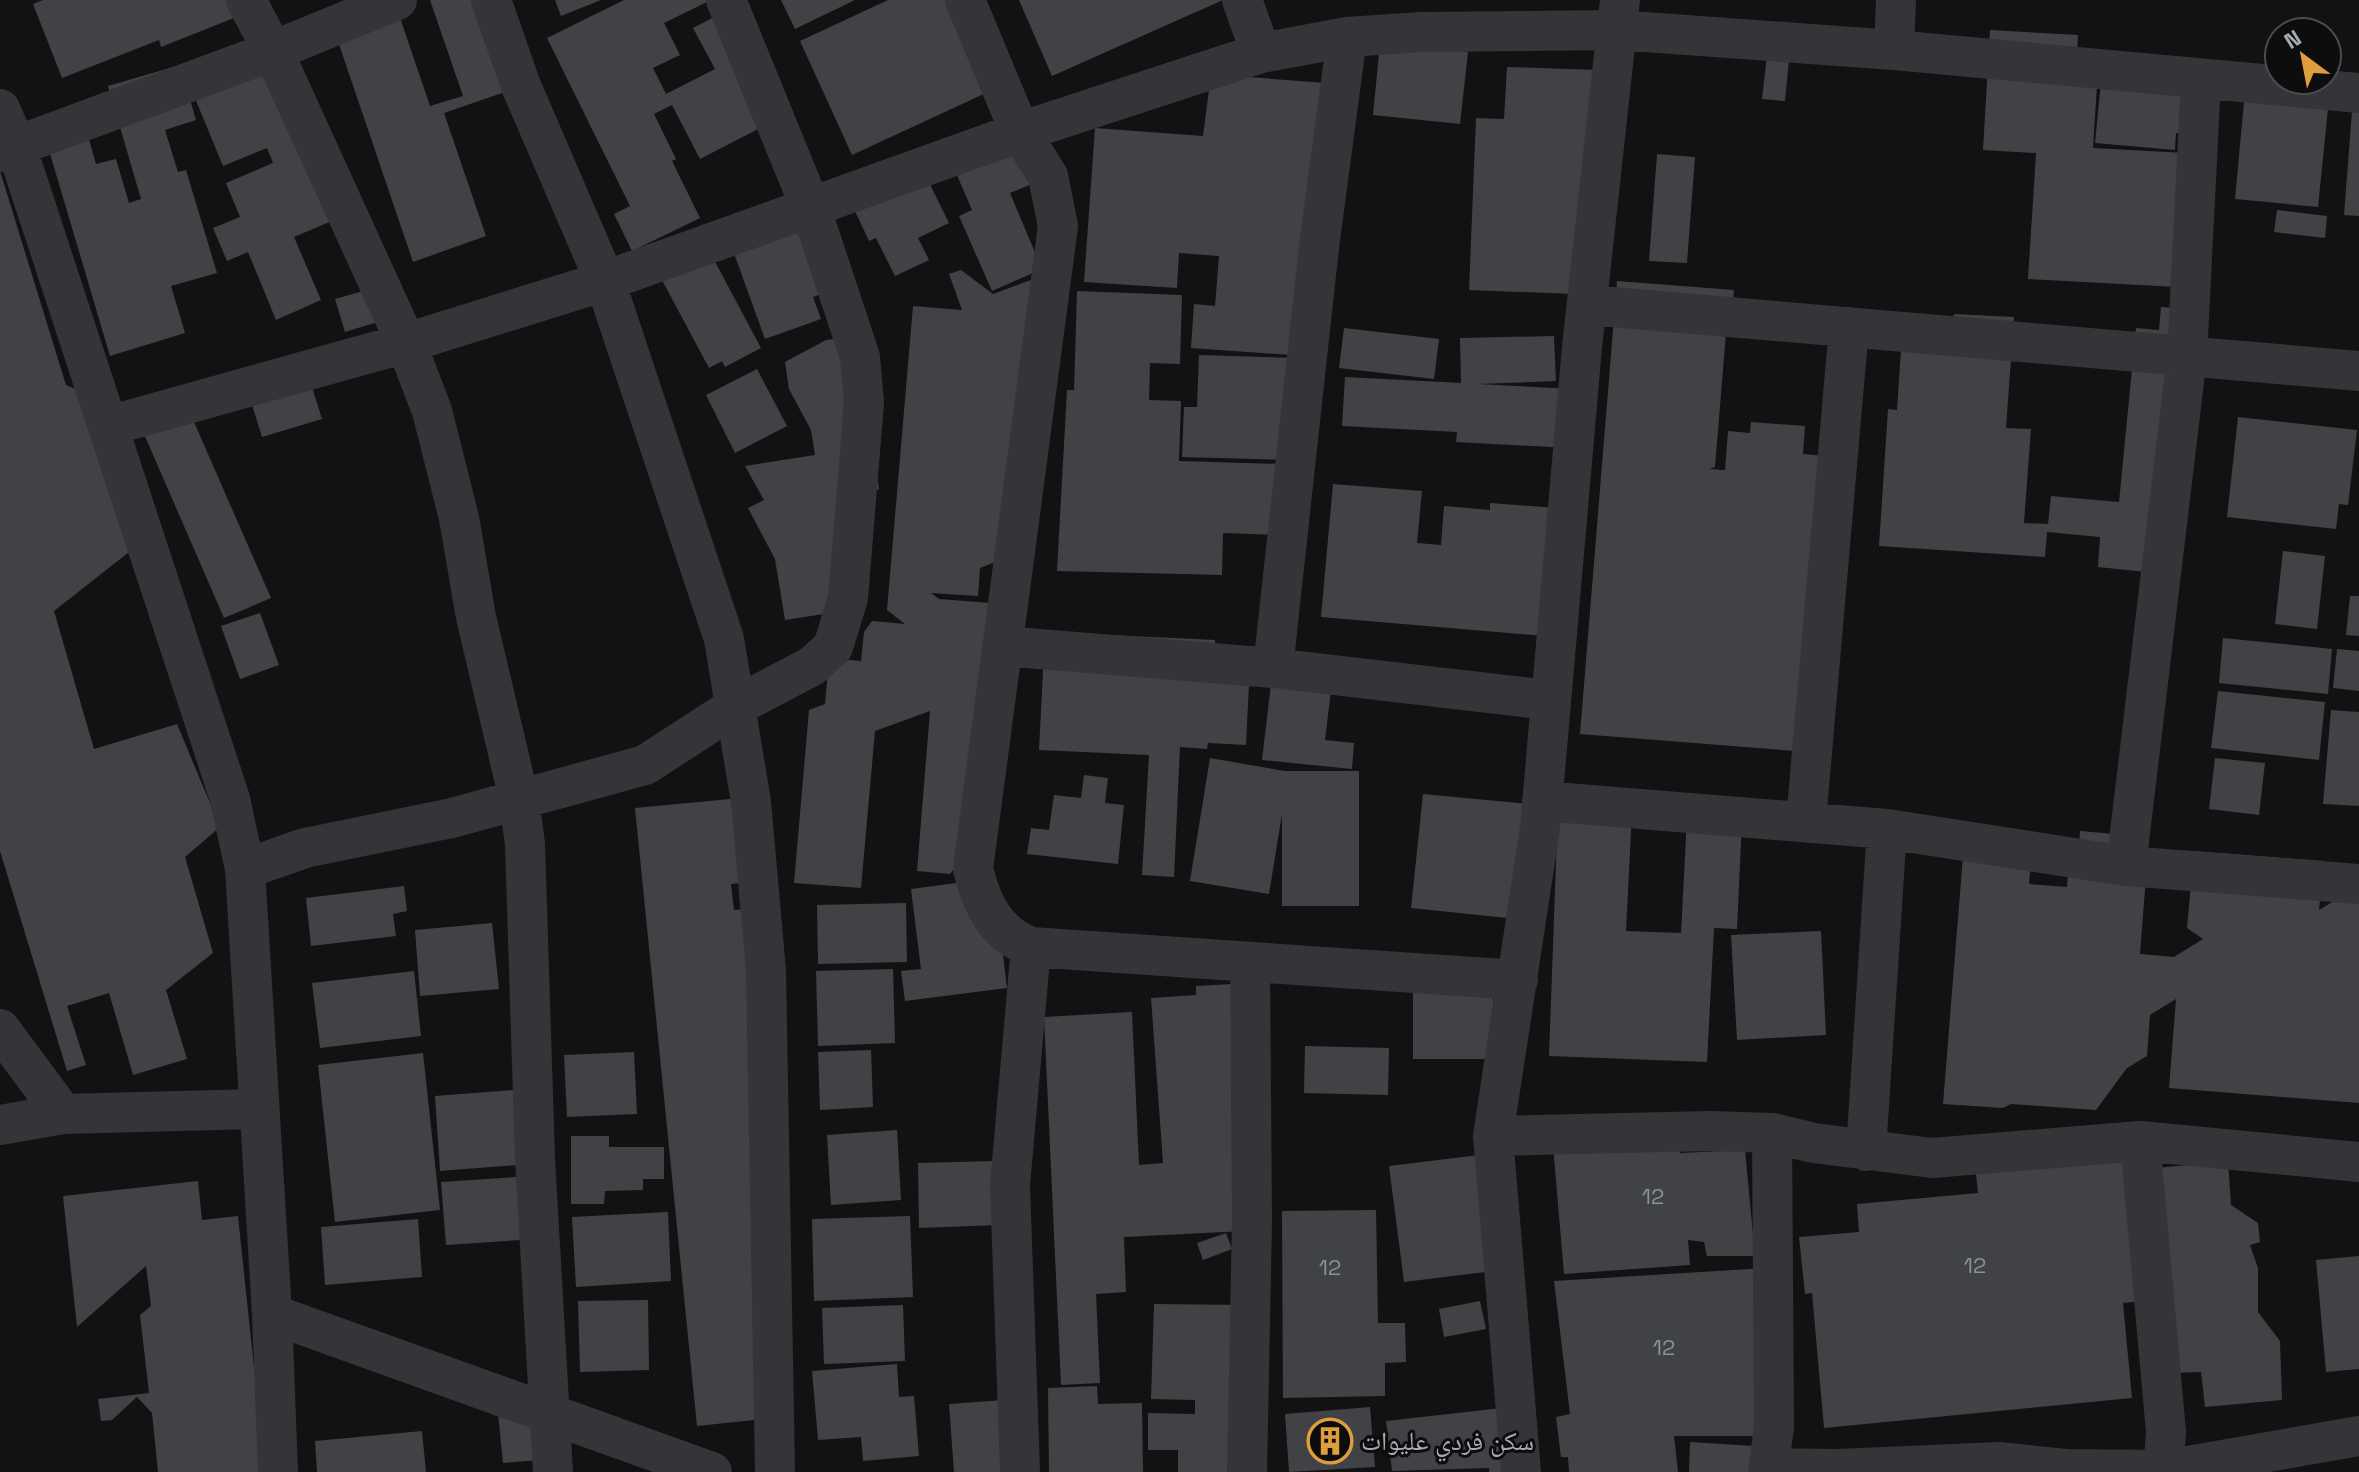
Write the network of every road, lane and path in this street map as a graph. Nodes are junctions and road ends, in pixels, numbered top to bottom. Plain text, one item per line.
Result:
1 (246, 0) edge
2 (397, 0) edge
3 (491, 0) edge
4 (726, 0) edge
5 (965, 0) edge
6 (1242, 0) edge
7 (1896, 0) edge
8 (1619, 15) edge
9 (1418, 16) edge
10 (1347, 37) junction
11 (1894, 50) junction
12 (273, 51) junction
13 (1261, 53) junction
14 (2201, 81) junction
15 (2359, 93) edge
16 (0, 109) edge
17 (1020, 132) junction
18 (8, 149) edge
19 (810, 206) junction
20 (605, 281) junction
21 (1588, 305) junction
22 (1849, 327) junction
23 (406, 343) junction
24 (2187, 356) junction
25 (2359, 371) edge
26 (108, 426) junction
27 (1002, 646) junction
28 (1273, 668) junction
29 (1549, 700) junction
30 (736, 706) junction
31 (519, 799) junction
32 (1542, 801) junction
33 (1806, 821) junction
34 (1887, 829) junction
35 (2126, 866) junction
36 (245, 869) junction
37 (2359, 884) edge
38 (1031, 947) junction
39 (1250, 962) junction
40 (1518, 980) junction
41 (0, 1029) edge
42 (259, 1109) junction
43 (63, 1114) junction
44 (0, 1125) edge
45 (1772, 1133) junction
46 (1493, 1136) junction
47 (2140, 1141) junction
48 (1866, 1151) junction
49 (2359, 1162) edge
50 (272, 1314) junction
51 (552, 1416) junction
52 (2353, 1448) edge
53 (1768, 1470) edge
54 (2164, 1471) edge
55 (278, 1472) edge
56 (553, 1472) edge
57 (712, 1472) edge
58 (775, 1472) edge
59 (1020, 1472) edge
60 (1247, 1472) edge
61 (1521, 1472) edge

1 - 12 street
2 - 12 street
3 - 20 street
4 - 19 street
5 - 17 street
6 - 13 street
7 - 11 street
8 - 9 street
8 - 11 street
8 - 21 street
9 - 10 street
10 - 13 street
10 - 28 street
11 - 14 street
12 - 18 street
12 - 23 street
13 - 17 street
14 - 15 street
14 - 24 street
16 - 18 street
17 - 19 street
17 - 27 street
18 - 26 street
19 - 20 street
19 - 30 street
20 - 23 street
20 - 30 street
21 - 22 street
21 - 29 street
22 - 24 street
22 - 33 street
23 - 26 street
23 - 31 street
24 - 25 street
24 - 35 street
26 - 36 street
27 - 28 street
27 - 38 street
28 - 29 street
29 - 32 street
30 - 31 street
30 - 58 street
31 - 36 street
31 - 51 street
32 - 33 street
32 - 40 street
33 - 34 street
34 - 35 street
34 - 48 street
35 - 37 street
36 - 42 street
38 - 39 street
38 - 59 street
39 - 40 street
39 - 60 street
40 - 46 street
41 - 43 street
42 - 43 street
42 - 50 street
43 - 44 street
45 - 46 street
45 - 48 street
45 - 53 street
46 - 61 street
47 - 48 street
47 - 49 street
47 - 54 street
50 - 51 street
50 - 55 street
51 - 56 street
51 - 57 street
52 - 54 street
53 - 54 street

